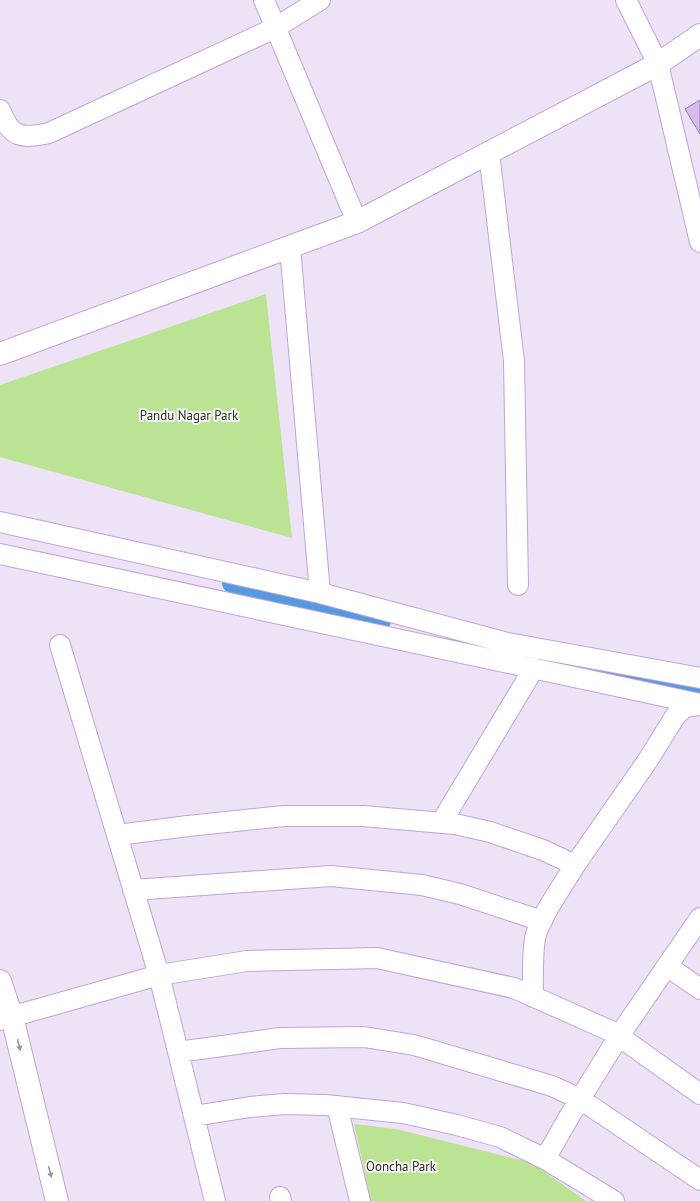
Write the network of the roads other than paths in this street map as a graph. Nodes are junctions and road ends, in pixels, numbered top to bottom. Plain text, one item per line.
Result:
1 (264, 0) edge
2 (320, 0) edge
3 (626, 0) edge
4 (276, 28) junction
5 (700, 35) edge
6 (658, 64) junction
7 (0, 110) edge
8 (489, 153) junction
9 (357, 222) junction
10 (700, 242) edge
11 (290, 247) junction
12 (0, 354) edge
13 (0, 522) edge
14 (0, 554) edge
15 (518, 585) dead end
16 (320, 593) junction
17 (60, 645) dead end
18 (534, 668) junction
19 (700, 678) edge
20 (700, 704) edge
21 (441, 823) junction
22 (117, 835) junction
23 (575, 865) junction
24 (133, 890) junction
25 (700, 918) edge
26 (542, 921) junction
27 (667, 966) junction
28 (159, 975) junction
29 (0, 981) edge
30 (700, 990) edge
31 (533, 997) junction
32 (6, 1019) edge
33 (618, 1036) junction
34 (178, 1052) junction
35 (700, 1094) edge
36 (580, 1099) junction
37 (337, 1106) junction
38 (194, 1116) junction
39 (545, 1159) junction
40 (700, 1180) edge
41 (57, 1201) edge
42 (215, 1201) edge
43 (360, 1201) edge
44 (614, 1201) edge

1 - 4 street
2 - 4 street
3 - 6 street
4 - 7 street
4 - 9 street
5 - 6 street
6 - 8 street
6 - 10 street
8 - 9 street
8 - 15 street
9 - 11 street
11 - 12 street
11 - 16 street
13 - 16 street
14 - 18 street
16 - 19 street
17 - 22 street
18 - 20 street
18 - 21 street
20 - 23 street
21 - 22 street
21 - 23 street
22 - 24 street
23 - 26 street
24 - 26 street
24 - 28 street
25 - 27 street
26 - 31 street
27 - 30 street
27 - 33 street
28 - 31 street
28 - 32 street
28 - 34 street
29 - 32 street
31 - 33 street
32 -> 41 street
33 - 35 street
33 - 36 street
34 - 36 street
34 - 38 street
36 - 39 street
36 - 40 street
37 - 38 street
37 - 39 street
37 - 43 street
38 - 42 street
39 - 44 street

